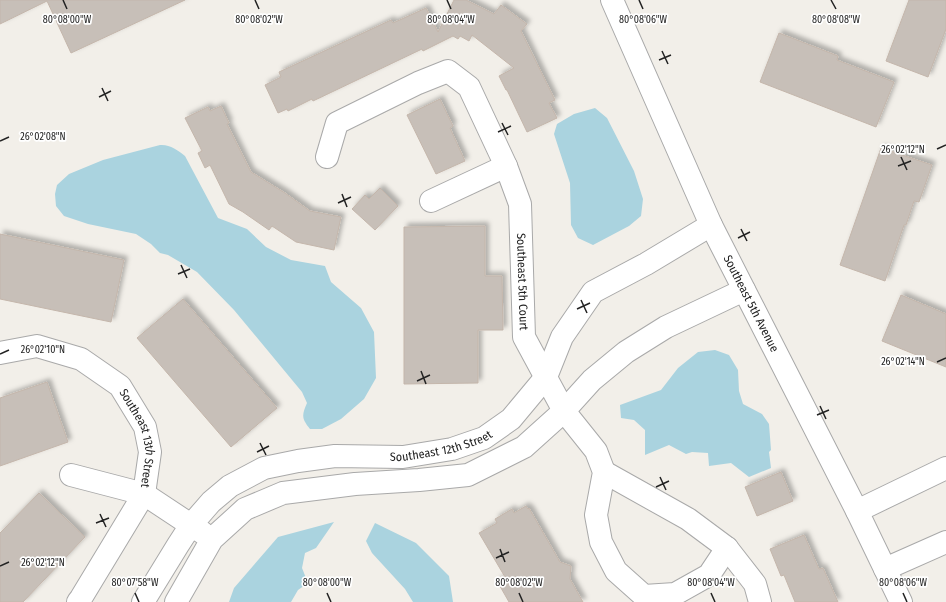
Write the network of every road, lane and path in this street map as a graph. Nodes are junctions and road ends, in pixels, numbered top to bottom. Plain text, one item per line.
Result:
1 (612, 0) edge
2 (327, 157) dead end
3 (506, 166) junction
4 (431, 200) dead end
5 (710, 225) junction
6 (744, 290) junction
7 (0, 353) edge
8 (546, 377) junction
9 (564, 411) junction
10 (946, 468) edge
11 (604, 472) junction
12 (71, 475) dead end
13 (144, 494) junction
14 (857, 511) junction
15 (191, 525) junction
16 (212, 539) junction
17 (946, 542) edge
18 (727, 548) junction
19 (885, 569) junction
20 (78, 602) edge
21 (142, 602) edge
22 (176, 602) edge
23 (760, 602) edge
24 (900, 602) edge

1 - 5 street, Southeast 5th Avenue
2 - 3 street, Southeast 5th Court
3 - 4 street
3 - 8 street, Southeast 5th Court
5 - 6 street, Southeast 5th Avenue
5 - 8 street, Southeast 12th Street
6 - 9 street
6 - 14 street, Southeast 5th Avenue
7 - 13 street, Southeast 13th Street
8 - 9 street, Southeast 5th Court
8 - 15 street, Southeast 12th Street
9 - 11 street, Southeast 5th Court
9 - 16 street
10 - 14 street
11 - 18 street
11 - 18 street
12 - 13 street
13 - 15 street, Southeast 13th Street
13 - 20 street
14 - 19 street, Southeast 5th Avenue
15 - 16 street, Southeast 13th Street
15 - 21 street, Southeast 12th Street
16 - 22 street
17 - 19 street
18 - 23 street
19 - 24 street, Southeast 5th Avenue

